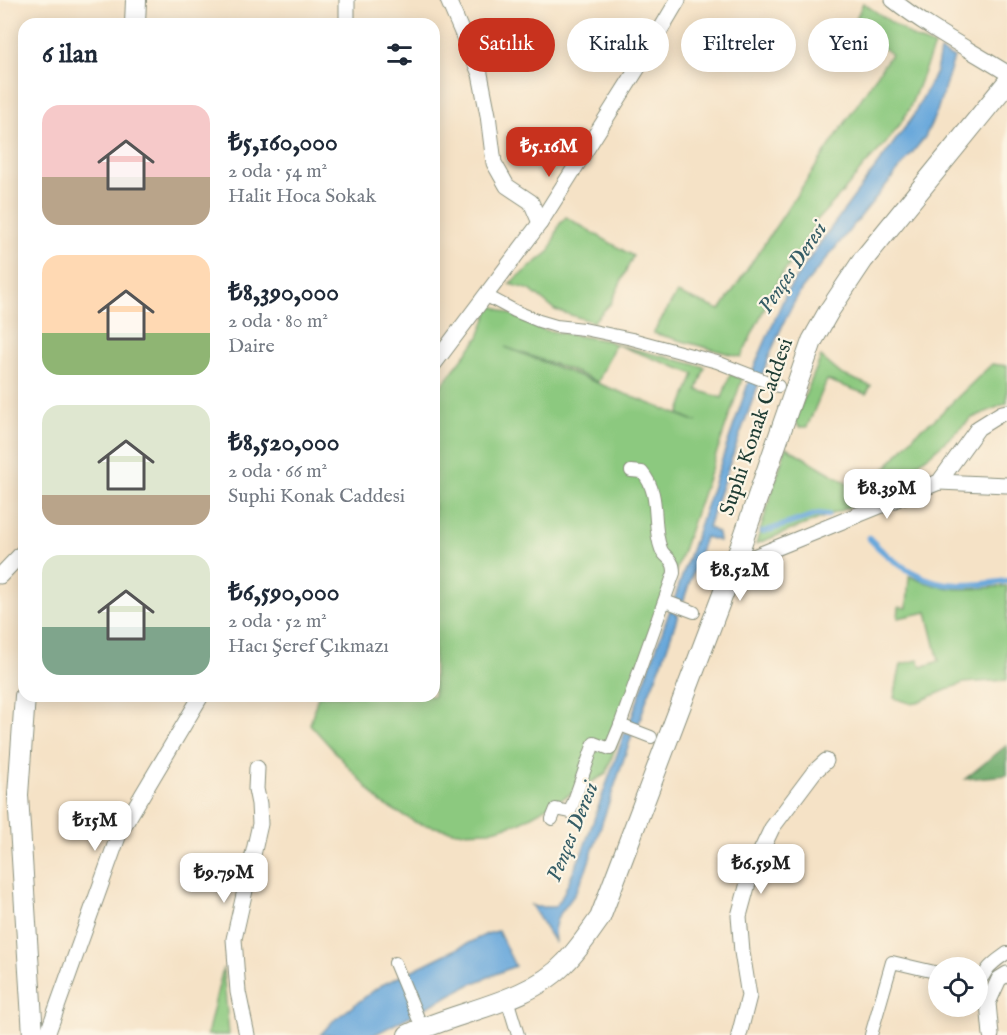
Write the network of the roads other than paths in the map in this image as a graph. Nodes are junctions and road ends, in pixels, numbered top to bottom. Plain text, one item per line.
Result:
1 (135, 0) edge
2 (347, 0) edge
3 (448, 0) edge
4 (678, 0) edge
5 (893, 0) edge
6 (135, 18) edge
7 (347, 18) edge
8 (1007, 73) edge
9 (1007, 83) edge
10 (540, 223) junction
11 (486, 295) junction
12 (440, 356) edge
13 (778, 386) dead end
14 (1007, 412) edge
15 (631, 471) dead end
16 (939, 482) junction
17 (1007, 485) edge
18 (18, 557) edge
19 (734, 565) junction
20 (0, 576) edge
21 (665, 600) junction
22 (693, 612) dead end
23 (25, 702) edge
24 (197, 702) edge
25 (620, 725) junction
26 (651, 736) dead end
27 (826, 761) dead end
28 (257, 768) dead end
29 (552, 819) dead end
30 (1007, 953) edge
31 (395, 963) dead end
32 (988, 969) edge
33 (928, 970) edge
34 (1007, 974) edge
35 (507, 999) junction
36 (413, 1027) edge
37 (33, 1035) edge
38 (47, 1035) edge
39 (247, 1035) edge
40 (518, 1035) edge
41 (739, 1035) edge
42 (871, 1035) edge
43 (991, 1035) edge

1 - 6 street
2 - 7 street
3 - 10 street
4 - 10 street
5 - 8 street
9 - 19 street, Suphi Konak Caddesi
10 - 11 street
11 - 12 street
11 - 13 street
14 - 16 street
15 - 21 street
16 - 17 street
16 - 19 street
18 - 20 street
19 - 35 street, Suphi Konak Caddesi
21 - 22 street
21 - 25 street
23 - 37 street
24 - 38 street
25 - 26 street
25 - 29 street
27 - 41 street
28 - 39 street
30 - 32 street
31 - 36 street
33 - 42 street
34 - 43 street
35 - 36 street, Suphi Konak Caddesi
35 - 40 street

